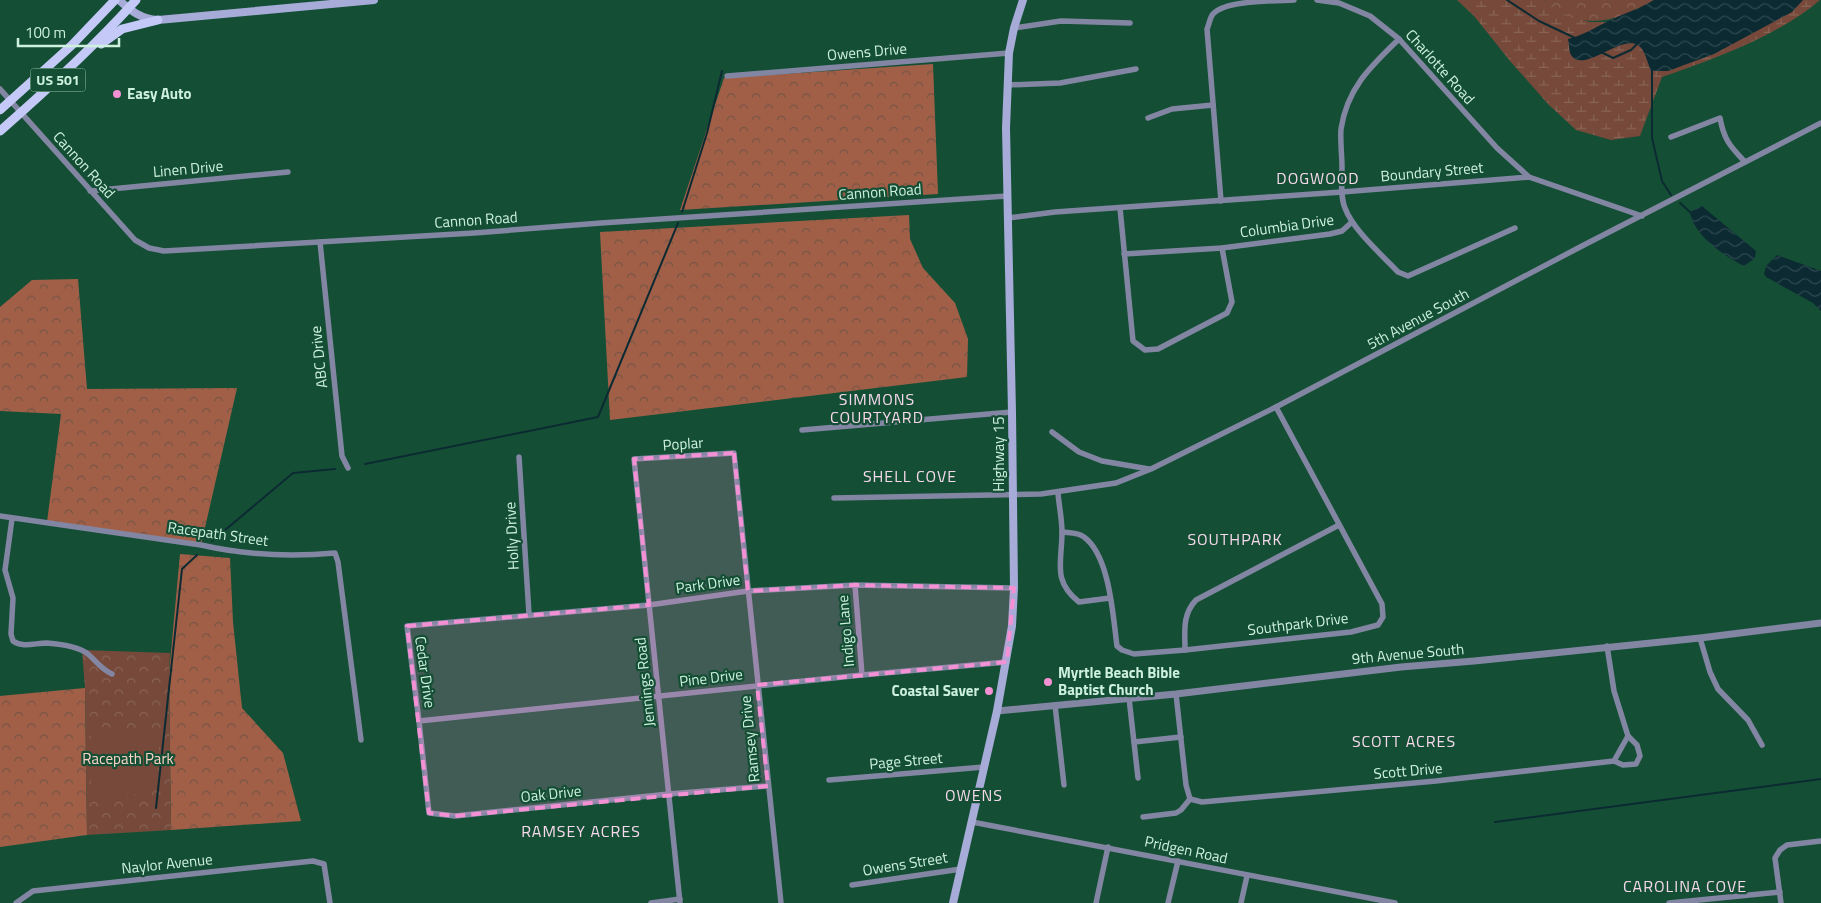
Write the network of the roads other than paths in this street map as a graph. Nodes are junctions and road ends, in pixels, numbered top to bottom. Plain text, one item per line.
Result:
1 (114, 0) edge
2 (119, 0) edge
3 (136, 0) edge
4 (374, 0) edge
5 (1023, 0) edge
6 (1294, 0) edge
7 (1317, 0) edge
8 (1262, 1) edge
9 (128, 9) junction
10 (158, 20) junction
11 (1130, 22) dead end
12 (1014, 28) junction
13 (1399, 38) junction
14 (94, 46) junction
15 (1009, 53) junction
16 (1136, 69) dead end
17 (727, 76) dead end
18 (1007, 85) junction
19 (0, 89) edge
20 (10, 100) junction
21 (1213, 105) junction
22 (0, 110) edge
23 (20, 113) junction
24 (1148, 118) dead end
25 (1821, 123) edge
26 (0, 131) edge
27 (1671, 137) dead end
28 (1745, 162) junction
29 (288, 172) dead end
30 (1529, 177) junction
31 (90, 191) junction
32 (1342, 192) junction
33 (1007, 196) junction
34 (1221, 201) junction
35 (1120, 208) junction
36 (1642, 216) junction
37 (1008, 218) junction
38 (1352, 222) junction
39 (1515, 228) dead end
40 (320, 242) junction
41 (1222, 248) junction
42 (1124, 254) junction
43 (1276, 407) junction
44 (1012, 412) junction
45 (802, 430) dead end
46 (1052, 432) dead end
47 (734, 453) joint
48 (519, 457) dead end
49 (634, 459) joint
50 (348, 468) dead end
51 (1151, 469) junction
52 (1058, 492) junction
53 (1012, 494) junction
54 (834, 498) dead end
55 (0, 516) edge
56 (12, 519) junction
57 (1340, 525) junction
58 (1062, 532) junction
59 (855, 585) junction
60 (1014, 588) junction
61 (748, 591) junction
62 (1110, 598) junction
63 (650, 605) junction
64 (529, 614) junction
65 (1821, 623) edge
66 (406, 626) joint
67 (1700, 638) junction
68 (1607, 646) junction
69 (1185, 650) junction
70 (1007, 662) junction
71 (112, 674) dead end
72 (862, 675) junction
73 (758, 685) junction
74 (1176, 694) junction
75 (660, 697) junction
76 (1129, 698) junction
77 (1055, 705) junction
78 (998, 711) junction
79 (419, 721) junction
80 (1628, 736) junction
81 (1181, 738) junction
82 (361, 740) dead end
83 (1134, 742) junction
84 (1762, 745) dead end
85 (1614, 761) junction
86 (984, 767) junction
87 (1138, 778) dead end
88 (829, 780) dead end
89 (1064, 785) dead end
90 (768, 786) junction
91 (669, 794) junction
92 (1190, 799) junction
93 (1143, 816) dead end
94 (972, 822) junction
95 (1821, 840) edge
96 (1108, 847) junction
97 (1178, 861) junction
98 (961, 869) junction
99 (1248, 876) junction
100 (852, 885) dead end
101 (1780, 892) junction
102 (680, 901) edge
103 (16, 903) edge
104 (330, 903) edge
105 (651, 903) edge
106 (781, 903) edge
107 (953, 903) edge
108 (1096, 903) edge
109 (1168, 903) edge
110 (1241, 903) edge
111 (1395, 903) edge
112 (1669, 903) edge
113 (1781, 903) edge

1 - 20 main road, US 501
2 - 9 main road
3 - 9 main road, US 501
4 - 10 main road
5 - 12 main road, Highway 15
6 - 8 street
7 - 13 street, Charlotte Road
8 - 21 street
9 - 10 main road
9 - 14 main road, US 501
10 - 14 main road
11 - 12 street
12 - 15 main road, Highway 15
13 - 30 street, Charlotte Road
13 - 32 street, Columbia Drive
14 - 23 main road, US 501
15 - 17 street, Owens Drive
15 - 18 main road, Highway 15
16 - 18 street
18 - 33 main road, Highway 15
19 - 20 street, Cannon Road
20 - 22 main road, US 501
20 - 23 street, Cannon Road
21 - 24 street
21 - 34 street
23 - 26 main road, US 501
23 - 31 street, Cannon Road
25 - 28 street, 5th Avenue South
27 - 28 street
28 - 36 street, 5th Avenue South
29 - 31 street, Linen Drive
30 - 32 street, Boundary Street
30 - 36 street, Boundary Street
31 - 40 street, Cannon Road
32 - 34 street, Boundary Street
32 - 38 street, Columbia Drive
33 - 37 main road, Highway 15
33 - 40 street, Cannon Road
34 - 35 street, Boundary Street
35 - 37 street, Boundary Street
35 - 42 street, Columbia Drive
36 - 43 street, 5th Avenue South
37 - 44 main road, Highway 15
38 - 39 street, Columbia Drive
38 - 41 street, Columbia Drive
40 - 50 street, ABC Drive
41 - 42 street, Columbia Drive
41 - 42 street, Columbia Drive
43 - 51 street, 5th Avenue South
43 - 57 street, Southpark Drive
44 - 45 street
44 - 53 main road, Highway 15
46 - 51 street
47 - 49 street, Poplar
47 - 61 street, Ramsey Drive
48 - 64 street, Holly Drive
49 - 63 street, Jennings Road
51 - 52 street, 5th Avenue South
52 - 53 street, 5th Avenue South
52 - 58 street
53 - 54 street, 5th Avenue South
53 - 60 main road, Highway 15
55 - 56 street, Racepath Street
56 - 71 street
56 - 82 street, Racepath Street
57 - 69 street
57 - 69 street, Southpark Drive
58 - 62 street, Southpark Drive
58 - 62 street
59 - 60 street, Park Drive
59 - 61 street, Park Drive
59 - 72 street, Indigo Lane
60 - 70 main road, Highway 15
61 - 63 street, Park Drive
61 - 73 street, Ramsey Drive
62 - 69 street, Southpark Drive
63 - 64 street, Park Drive
63 - 75 street, Jennings Road
64 - 66 street, Park Drive
65 - 67 street, 9th Avenue South
66 - 79 street, Cedar Drive
67 - 68 street, 9th Avenue South
67 - 84 street
68 - 74 street, 9th Avenue South
68 - 80 street
70 - 72 street, Pine Drive
70 - 78 main road, Highway 15
72 - 73 street, Pine Drive
73 - 75 street, Pine Drive
73 - 90 street, Ramsey Drive
74 - 76 street, 9th Avenue South
74 - 81 street
75 - 79 street, Pine Drive
75 - 91 street, Jennings Road
76 - 77 street, 9th Avenue South
76 - 83 street
77 - 78 street, 9th Avenue South
77 - 89 street
78 - 86 main road, Highway 15
79 - 91 street, Oak Drive
80 - 85 street
80 - 85 street, Scott Drive
81 - 83 street
81 - 92 street
83 - 87 street
85 - 92 street, Scott Drive
86 - 88 street, Page Street
86 - 94 main road, Highway 15
90 - 91 street, Oak Drive
90 - 106 street, Ramsey Drive
91 - 102 street, Jennings Road
92 - 93 street
94 - 96 street, Pridgen Road
94 - 98 main road, Highway 15
95 - 101 street
96 - 97 street, Pridgen Road
96 - 108 street
97 - 99 street, Pridgen Road
97 - 109 street
98 - 100 street, Owens Street
98 - 107 main road, Highway 15
99 - 110 street
99 - 111 street, Pridgen Road
101 - 112 street
101 - 113 street
102 - 105 street
103 - 104 street, Naylor Avenue

